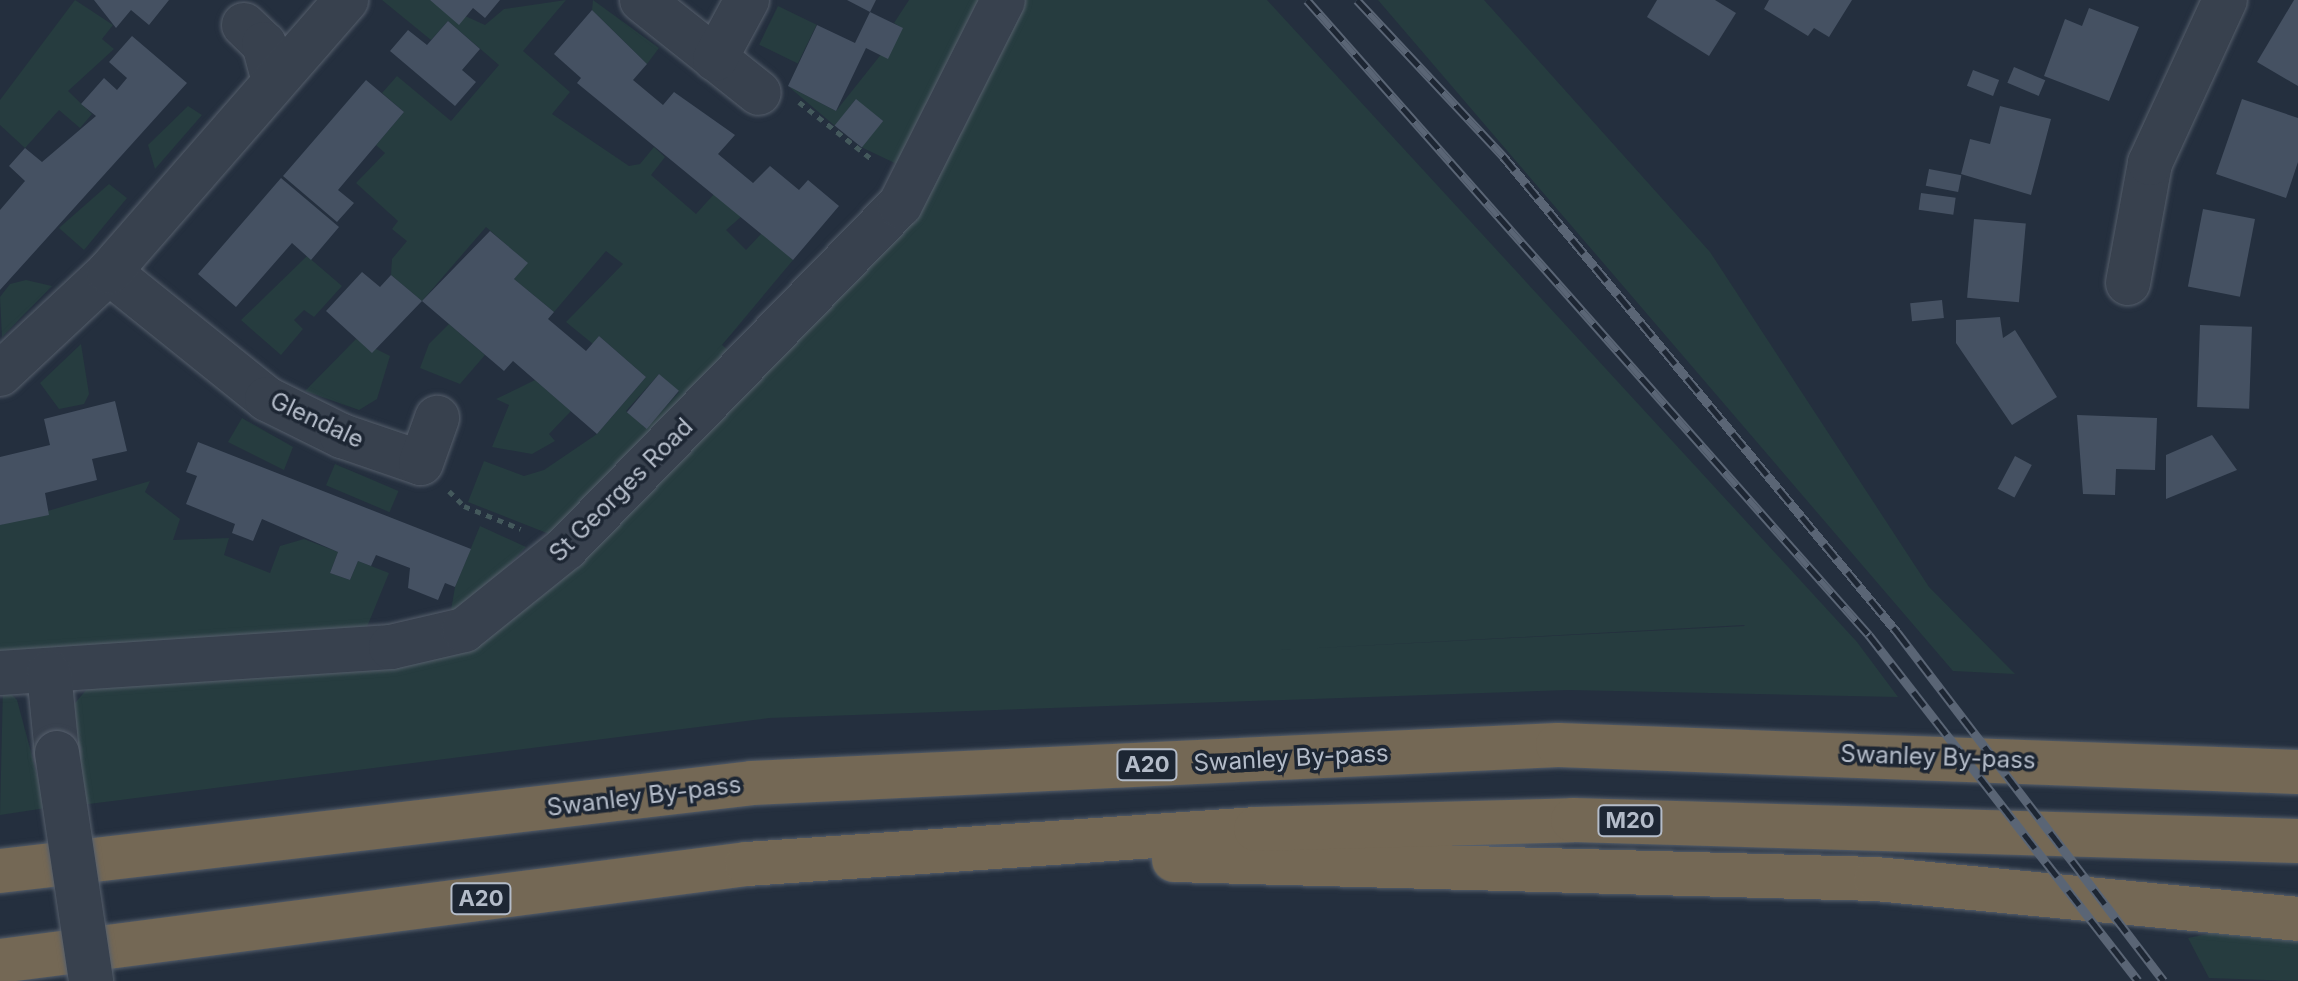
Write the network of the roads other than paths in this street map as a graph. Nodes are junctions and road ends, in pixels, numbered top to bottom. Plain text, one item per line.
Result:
1 (346, 0) edge
2 (642, 0) edge
3 (747, 0) edge
4 (1003, 0) edge
5 (2225, 0) edge
6 (244, 25) dead end
7 (715, 59) junction
8 (274, 82) junction
9 (759, 93) road end
10 (109, 272) junction
11 (2128, 283) dead end
12 (0, 374) edge
13 (437, 418) dead end
14 (0, 673) edge
15 (49, 673) junction
16 (2298, 772) edge
17 (2298, 841) edge
18 (964, 854) junction
19 (0, 871) edge
20 (2298, 919) edge
21 (0, 961) edge
22 (91, 981) edge

1 - 8 street
2 - 7 street
3 - 7 street
4 - 15 street, St Georges Road
5 - 11 street
6 - 8 street
7 - 9 street
8 - 10 street
10 - 12 street
10 - 13 street, Glendale
14 - 15 street, St Georges Road
15 - 22 street, bridge
16 - 19 highway, Swanley By-pass / A20
17 - 18 highway, M20
18 - 20 highway, A20
18 - 21 highway, A20

